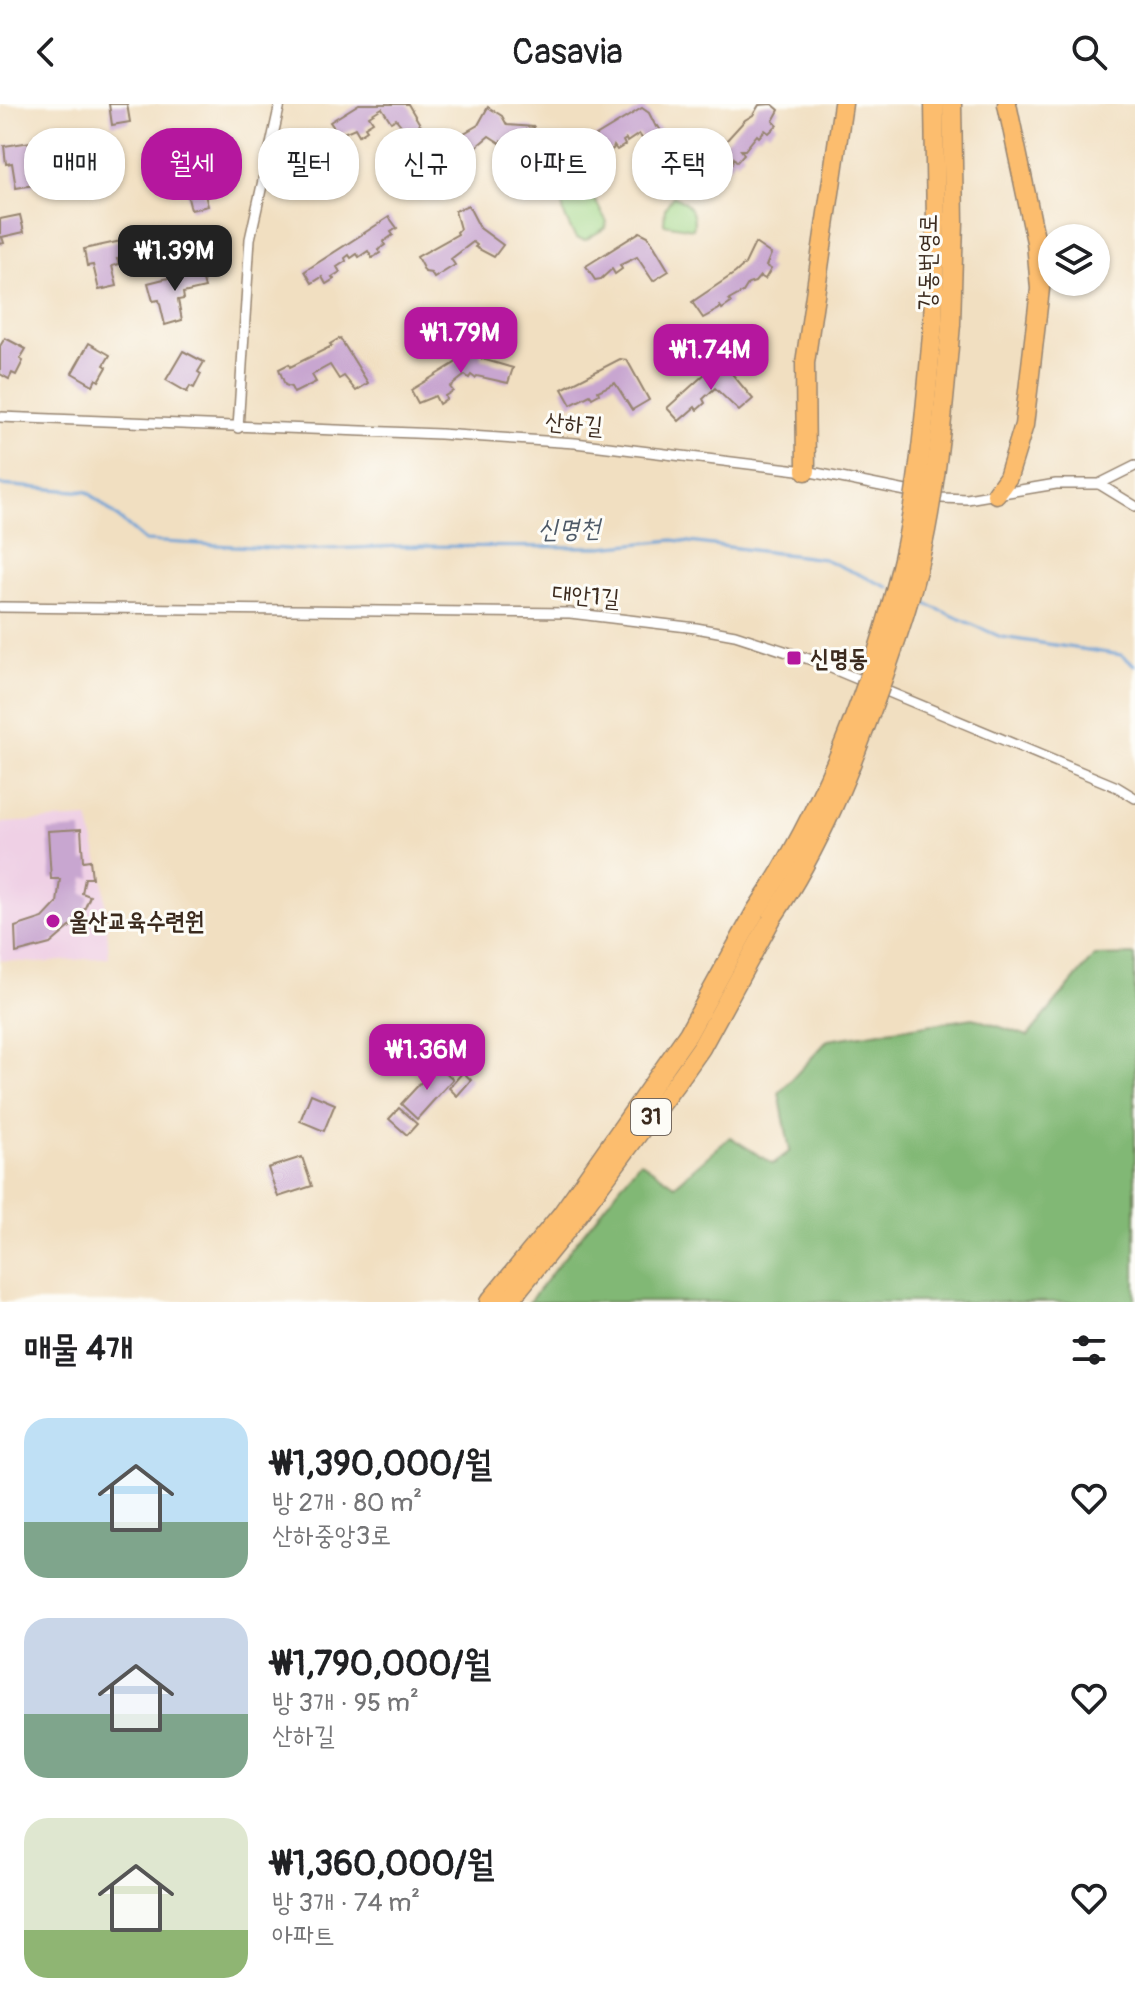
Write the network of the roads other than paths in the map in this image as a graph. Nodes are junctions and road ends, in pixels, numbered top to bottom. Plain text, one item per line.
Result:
1 (280, 104) edge
2 (843, 104) edge
3 (934, 104) edge
4 (952, 104) edge
5 (1007, 104) edge
6 (942, 324) junction
7 (0, 417) edge
8 (238, 428) junction
9 (1135, 466) edge
10 (806, 471) junction
11 (1099, 484) junction
12 (996, 494) junction
13 (1135, 506) edge
14 (0, 607) edge
15 (1135, 798) edge
16 (764, 915) junction
17 (489, 1302) edge
18 (508, 1302) edge

1 - 8 street
2 - 10 highway
3 - 6 highway, 강동번영로
4 - 6 highway, 강동번영로
5 - 12 highway
6 - 16 highway, bridge
7 - 8 street, 산하길
8 - 10 street, 산하길
9 - 11 street, 산하길
10 - 12 street, 산하길
11 - 12 street, 산하길
11 - 13 street
14 - 15 street, 대안1길
16 - 17 highway
16 - 18 highway, 31

